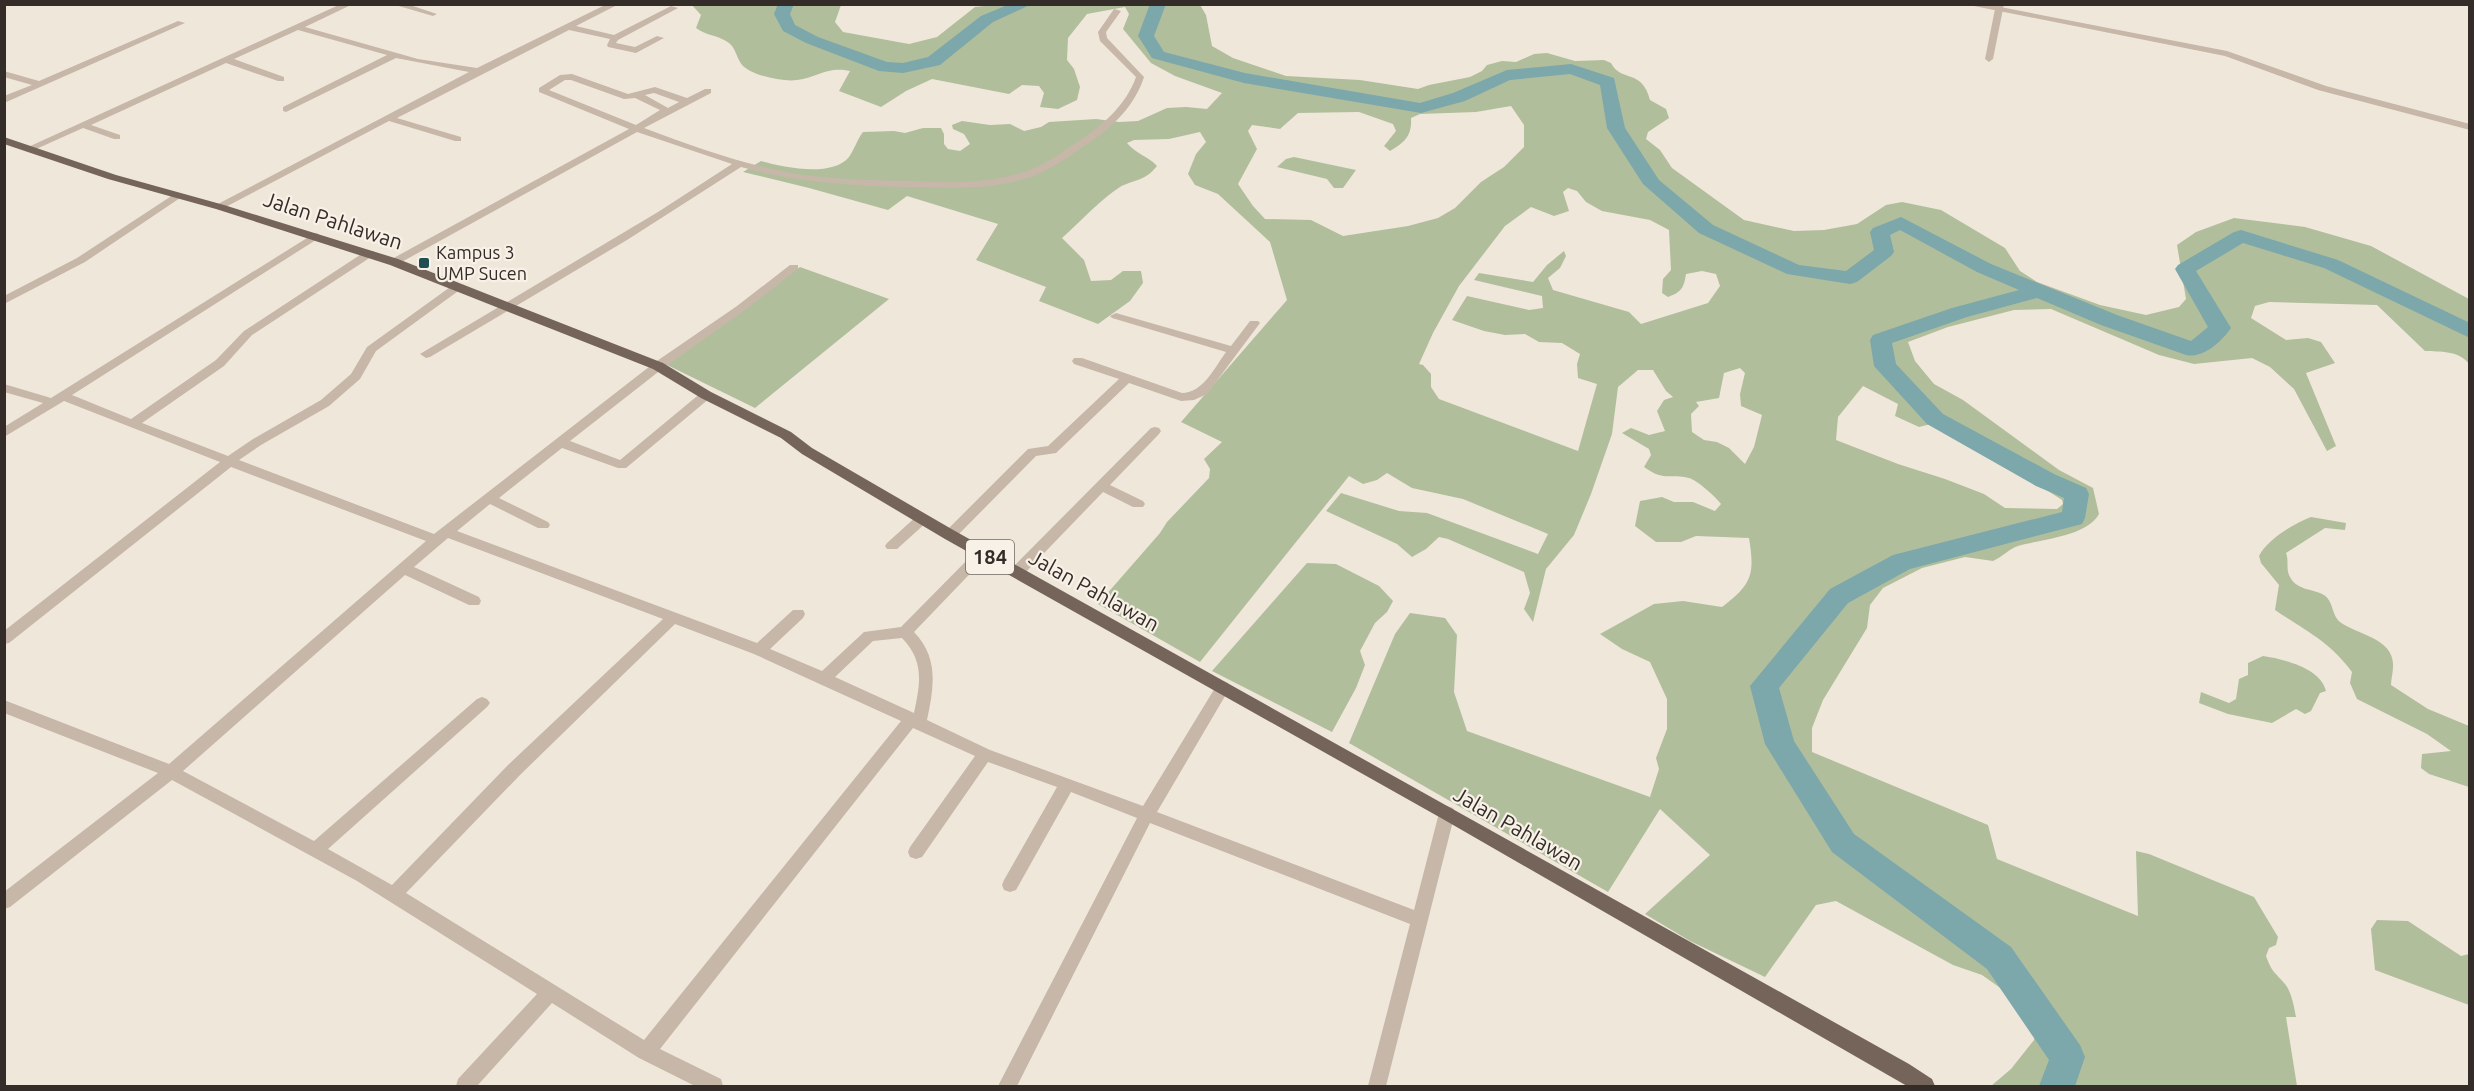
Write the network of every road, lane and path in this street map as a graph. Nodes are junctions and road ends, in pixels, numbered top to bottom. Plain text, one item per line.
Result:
1 (349, 4) edge
2 (396, 4) edge
3 (615, 4) edge
4 (1968, 4) edge
5 (1999, 7) edge
6 (674, 8) dead end
7 (1117, 11) dead end
8 (433, 14) dead end
9 (181, 23) dead end
10 (569, 27) junction
11 (300, 28) junction
12 (615, 38) junction
13 (660, 38) dead end
14 (395, 55) junction
15 (1989, 59) dead end
16 (226, 60) junction
17 (478, 71) junction
18 (4, 74) edge
19 (281, 79) dead end
20 (39, 84) junction
21 (708, 91) dead end
22 (637, 95) junction
23 (4, 100) edge
24 (688, 102) junction
25 (286, 109) dead end
26 (664, 112) junction
27 (388, 118) junction
28 (83, 125) junction
29 (2469, 127) edge
30 (639, 129) junction
31 (117, 137) dead end
32 (458, 139) dead end
33 (4, 140) edge
34 (31, 148) junction
35 (740, 164) junction
36 (176, 196) junction
37 (220, 207) junction
38 (315, 236) junction
39 (370, 253) junction
40 (394, 262) junction
41 (794, 267) dead end
42 (457, 287) junction
43 (4, 301) edge
44 (504, 306) junction
45 (1116, 316) dead end
46 (1254, 323) dead end
47 (1234, 351) junction
48 (426, 354) dead end
49 (1077, 361) dead end
50 (658, 366) junction
51 (1127, 378) junction
52 (4, 388) edge
53 (706, 395) junction
54 (58, 399) junction
55 (132, 424) junction
56 (1155, 431) dead end
57 (4, 434) edge
58 (559, 442) junction
59 (230, 461) junction
60 (1102, 486) junction
61 (488, 498) junction
62 (1138, 504) dead end
63 (922, 518) junction
64 (543, 525) dead end
65 (950, 535) junction
66 (441, 536) junction
67 (892, 546) dead end
68 (982, 553) junction
69 (403, 568) junction
70 (1017, 572) junction
71 (474, 601) dead end
72 (798, 614) dead end
73 (673, 618) junction
74 (905, 632) junction
75 (4, 639) edge
76 (759, 650) junction
77 (824, 678) junction
78 (1223, 687) junction
79 (482, 703) dead end
80 (4, 706) edge
81 (915, 722) junction
82 (985, 754) junction
83 (171, 772) junction
84 (1067, 784) junction
85 (1448, 813) junction
86 (1147, 814) junction
87 (315, 850) junction
88 (915, 852) dead end
89 (1010, 885) dead end
90 (393, 895) junction
91 (4, 902) edge
92 (1418, 919) junction
93 (550, 992) junction
94 (646, 1052) junction
95 (465, 1086) edge
96 (714, 1086) edge
97 (1007, 1086) edge
98 (1377, 1086) edge
99 (1925, 1086) edge

1 - 11 street
2 - 8 street
3 - 10 street
4 - 5 street
5 - 15 street
5 - 29 street
6 - 12 street
7 - 35 street
9 - 20 street
10 - 12 street
10 - 17 street
11 - 14 street
11 - 16 street
12 - 13 street
14 - 17 street
14 - 25 street
16 - 19 street
16 - 28 street
17 - 27 street
18 - 20 street
20 - 23 street
21 - 24 street
22 - 24 street
22 - 26 street
22 - 30 street
24 - 26 street
26 - 30 street
27 - 32 street
27 - 37 street
28 - 31 street
28 - 34 street
30 - 35 street
30 - 40 street
33 - 34 main road, Jalan Pahlawan / 184
34 - 36 main road, Jalan Pahlawan / 184
35 - 44 street
36 - 37 main road, Jalan Pahlawan / 184
36 - 43 street
37 - 38 main road, Jalan Pahlawan / 184
38 - 39 main road, Jalan Pahlawan / 184
38 - 54 street
39 - 40 main road, Jalan Pahlawan / 184
39 - 55 street
40 - 42 main road, Jalan Pahlawan / 184
41 - 50 street
42 - 44 main road, Jalan Pahlawan / 184
42 - 59 street
44 - 48 street
44 - 50 main road, Jalan Pahlawan / 184
45 - 47 street
46 - 47 street
47 - 51 street
49 - 51 street
50 - 53 main road, Jalan Pahlawan / 184
50 - 58 street
51 - 65 street
52 - 54 street
53 - 58 street
53 - 63 main road, Jalan Pahlawan / 184
54 - 55 street
54 - 57 street
55 - 59 street
56 - 60 street
58 - 61 street
59 - 66 street
59 - 75 street
60 - 62 street
60 - 70 street
61 - 64 street
61 - 66 street
63 - 65 main road, Jalan Pahlawan / 184
63 - 67 street
65 - 68 main road, Jalan Pahlawan / 184
66 - 69 street
66 - 73 street
68 - 70 main road, Jalan Pahlawan / 184
68 - 74 street
69 - 71 street
69 - 83 street
70 - 78 main road, Jalan Pahlawan / 184
72 - 76 street
73 - 76 street
73 - 90 street
74 - 77 street
74 - 81 street
76 - 77 street
77 - 81 street
78 - 85 main road, Jalan Pahlawan / 184
78 - 86 street
79 - 87 street
80 - 83 street
81 - 82 street
81 - 94 street
82 - 84 street
82 - 88 street
83 - 87 street
83 - 91 street
84 - 86 street
84 - 89 street
85 - 92 street
85 - 99 main road, Jalan Pahlawan / 184
86 - 92 street
86 - 97 street
87 - 90 street
90 - 93 street
92 - 98 street
93 - 94 street
93 - 95 street
94 - 96 street

